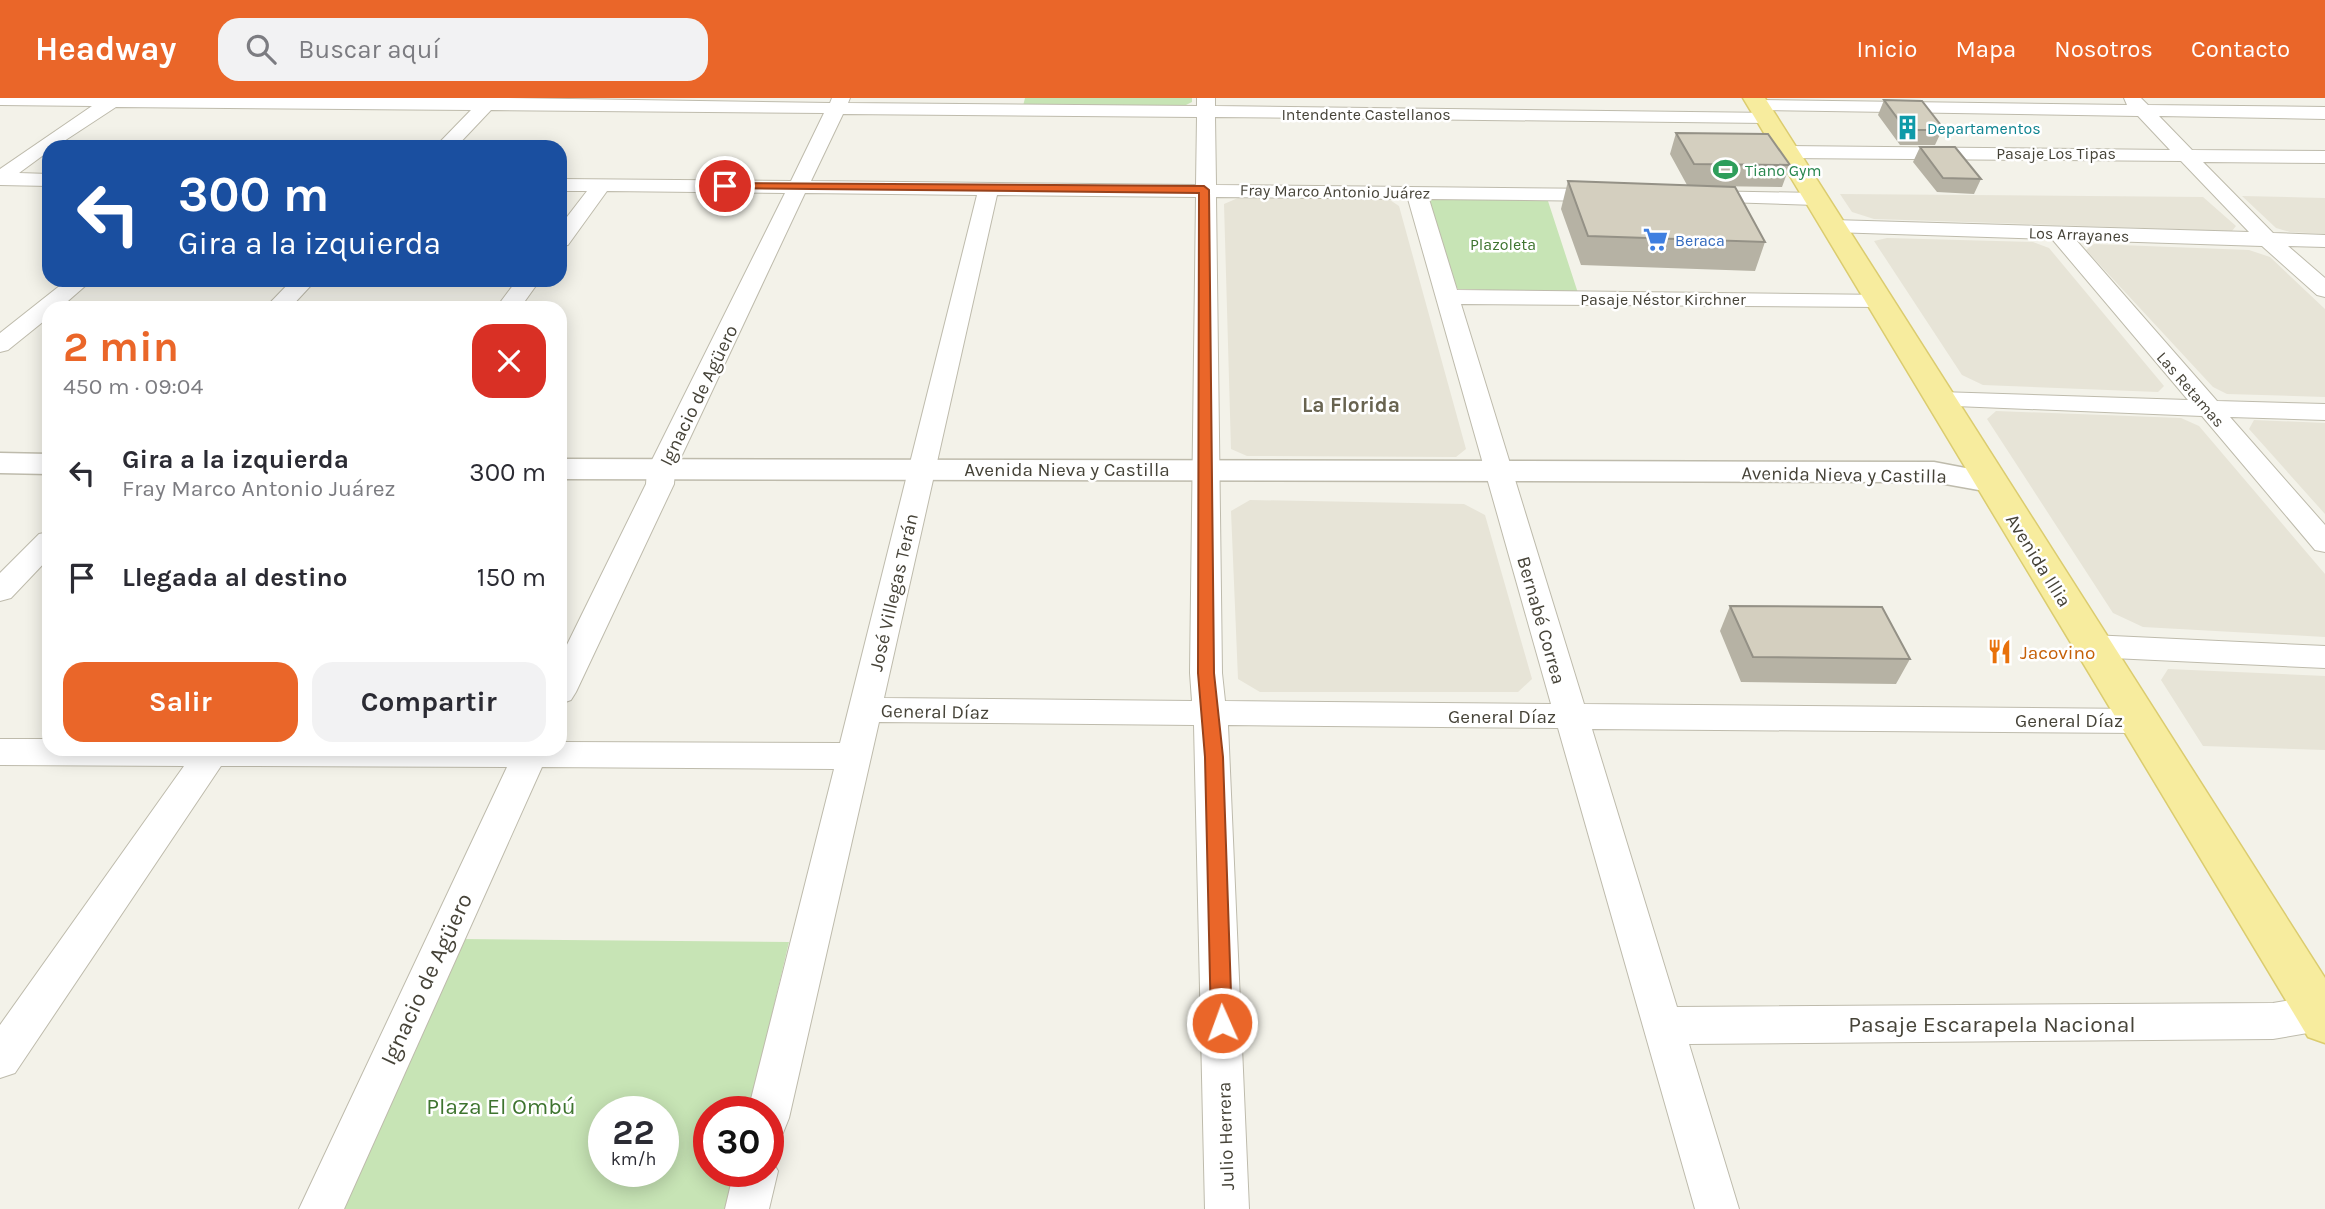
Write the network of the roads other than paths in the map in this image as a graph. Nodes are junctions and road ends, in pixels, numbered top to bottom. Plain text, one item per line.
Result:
1 (0, 100) edge
2 (113, 100) edge
3 (489, 102) edge
4 (2040, 103) edge
5 (2136, 103) edge
6 (838, 104) edge
7 (1206, 105) edge
8 (1759, 107) edge
9 (2325, 113) edge
10 (53, 140) edge
11 (452, 140) edge
12 (42, 147) edge
13 (1787, 152) junction
14 (2183, 154) junction
15 (2325, 157) edge
16 (0, 179) edge
17 (42, 180) edge
18 (567, 185) edge
19 (602, 185) junction
20 (799, 187) junction
21 (989, 188) junction
22 (1204, 190) junction
23 (1416, 191) junction
24 (1623, 195) edge
25 (1678, 196) edge
26 (1816, 199) junction
27 (1832, 226) junction
28 (567, 231) edge
29 (2059, 234) junction
30 (2267, 239) junction
31 (2325, 241) edge
32 (72, 287) edge
33 (298, 287) edge
34 (2325, 290) edge
35 (1446, 297) junction
36 (1879, 300) junction
37 (55, 301) edge
38 (285, 301) edge
39 (42, 311) edge
40 (0, 345) edge
41 (1940, 400) junction
42 (2206, 408) junction
43 (2325, 412) edge
44 (0, 463) edge
45 (42, 464) edge
46 (567, 470) edge
47 (661, 477) junction
48 (919, 477) junction
49 (0, 479) edge
50 (42, 479) edge
51 (1205, 479) junction
52 (1501, 479) junction
53 (1990, 482) junction
54 (567, 483) edge
55 (2325, 543) edge
56 (42, 548) edge
57 (0, 591) edge
58 (2091, 646) junction
59 (2325, 657) edge
60 (567, 677) edge
61 (866, 710) junction
62 (1210, 714) junction
63 (1571, 717) junction
64 (2138, 721) junction
65 (42, 751) edge
66 (567, 751) edge
67 (0, 752) edge
68 (855, 755) junction
69 (209, 756) edge
70 (530, 756) edge
71 (2323, 1015) edge
72 (1664, 1027) junction
73 (0, 1059) edge
74 (773, 1096) edge
75 (752, 1187) edge
76 (321, 1209) edge
77 (747, 1209) edge
78 (1227, 1209) edge
79 (1717, 1209) edge

1 - 2 street, Intendente Castellanos
2 - 3 street, Intendente Castellanos
2 - 10 street
3 - 6 street, Intendente Castellanos
3 - 11 street
4 - 5 street, Intendente Castellanos
4 - 8 street, Intendente Castellanos
5 - 9 street, Intendente Castellanos
5 - 14 street
6 - 7 street, Intendente Castellanos
6 - 20 street, Ignacio de Agüero
7 - 8 street, Intendente Castellanos
7 - 22 street, Julio Herrera
8 - 13 main road, Avenida Illia
12 - 16 street
13 - 14 street, Pasaje Los Tipas
13 - 26 main road, Avenida Illia
14 - 15 street, Pasaje Los Tipas
14 - 30 street
16 - 17 street
18 - 19 street, Fray Marco Antonio Juárez
19 - 20 street, Fray Marco Antonio Juárez
19 - 28 street
20 - 21 street, Fray Marco Antonio Juárez
20 - 47 street, Ignacio de Agüero
21 - 22 street, Fray Marco Antonio Juárez
21 - 48 street, José Villegas Terán
22 - 23 street, Fray Marco Antonio Juárez
22 - 51 street, Julio Herrera
23 - 24 street, Fray Marco Antonio Juárez
23 - 35 street, Bernabé Correa
25 - 26 street
26 - 27 main road, Avenida Illia
27 - 29 street, Los Arrayanes
27 - 36 main road, Avenida Illia
29 - 30 street, Los Arrayanes
29 - 42 street, Las Retamas
30 - 31 street, Los Arrayanes
30 - 34 street
32 - 37 street
33 - 38 street
35 - 36 street, Pasaje Néstor Kirchner
35 - 52 street, Bernabé Correa
36 - 41 main road, Avenida Illia
39 - 40 street
41 - 42 street
41 - 53 main road, Avenida Illia
42 - 43 street
42 - 55 street, Las Retamas
44 - 45 street
46 - 47 street, Avenida Nieva y Castilla
47 - 48 street, Avenida Nieva y Castilla
47 - 54 street, Avenida Nieva y Castilla
47 - 60 street, Ignacio de Agüero
48 - 51 street, Avenida Nieva y Castilla
48 - 61 street, José Villegas Terán
49 - 50 street
51 - 52 street, Avenida Nieva y Castilla
51 - 62 street, Julio Herrera
52 - 53 street, Avenida Nieva y Castilla
52 - 63 street, Bernabé Correa
53 - 58 main road, Avenida Illia
56 - 57 street
58 - 59 street
58 - 64 main road, Avenida Illia
61 - 62 street, General Díaz
61 - 68 street, José Villegas Terán
62 - 63 street, General Díaz
62 - 78 street, Julio Herrera
63 - 64 street, General Díaz
63 - 72 street, Bernabé Correa
64 - 71 main road, Avenida Illia
65 - 67 street
66 - 68 street
68 - 74 street, José Villegas Terán
69 - 73 street
70 - 76 street, Ignacio de Agüero
71 - 72 street, Pasaje Escarapela Nacional
72 - 79 street, Bernabé Correa
75 - 77 street

